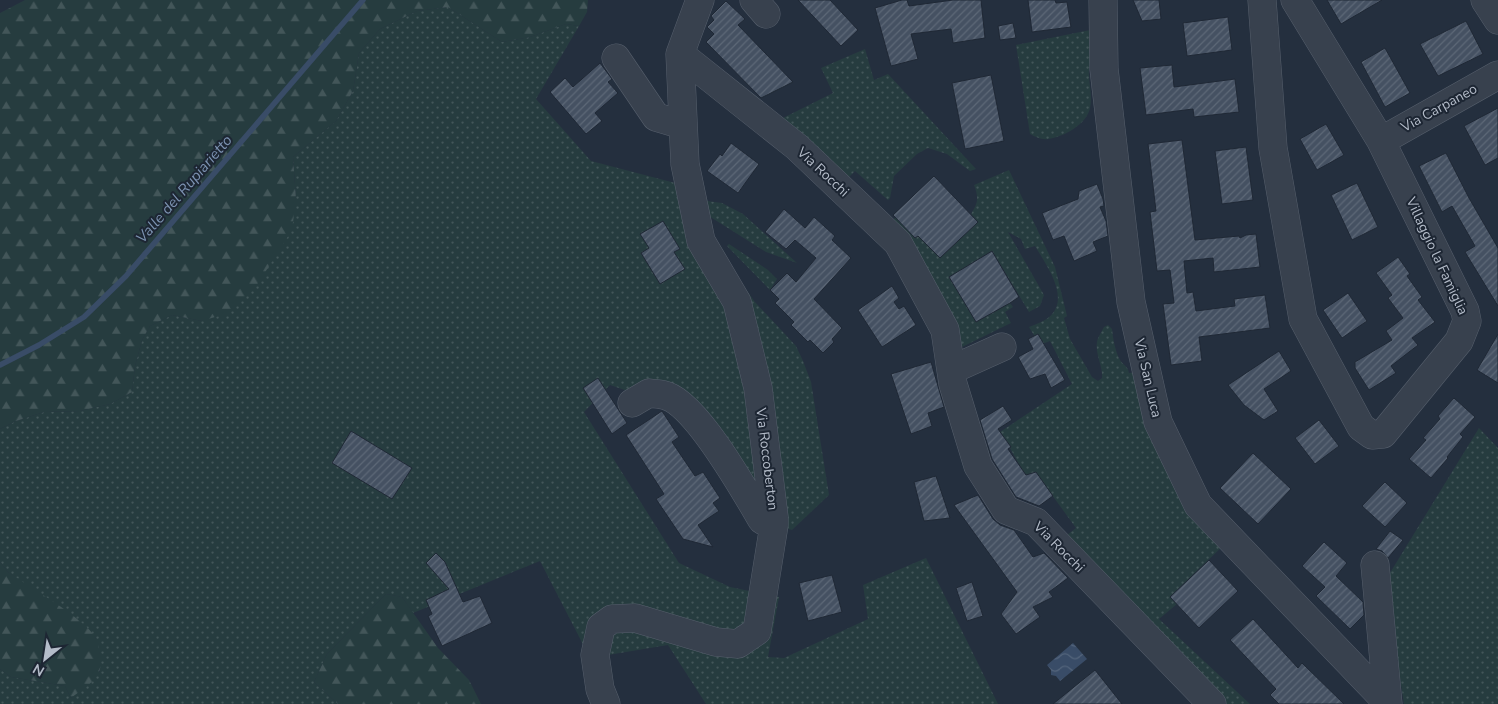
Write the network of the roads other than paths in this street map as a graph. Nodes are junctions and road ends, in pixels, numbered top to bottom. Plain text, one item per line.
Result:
1 (700, 0) edge
2 (1103, 0) edge
3 (1262, 0) edge
4 (1295, 0) edge
5 (1485, 0) edge
6 (1498, 20) edge
7 (680, 54) junction
8 (616, 58) dead end
9 (1498, 76) edge
10 (683, 125) junction
11 (1381, 141) junction
12 (1002, 347) dead end
13 (951, 370) junction
14 (632, 403) dead end
15 (774, 525) junction
16 (1375, 565) dead end
17 (1388, 703) edge
18 (606, 704) edge
19 (1212, 704) edge

1 - 7 street
2 - 17 street, Via San Luca
3 - 11 street, Villaggio la Famiglia
4 - 11 street, Villaggio la Famiglia
5 - 6 street
7 - 10 street, Via Roccoberton
7 - 13 street, Via Rocchi
8 - 10 street
9 - 11 street, Via Carpaneo
10 - 15 street, Via Roccoberton
12 - 13 street
13 - 19 street, Via Rocchi
14 - 15 street
15 - 18 street, Via Roccoberton
16 - 17 street

